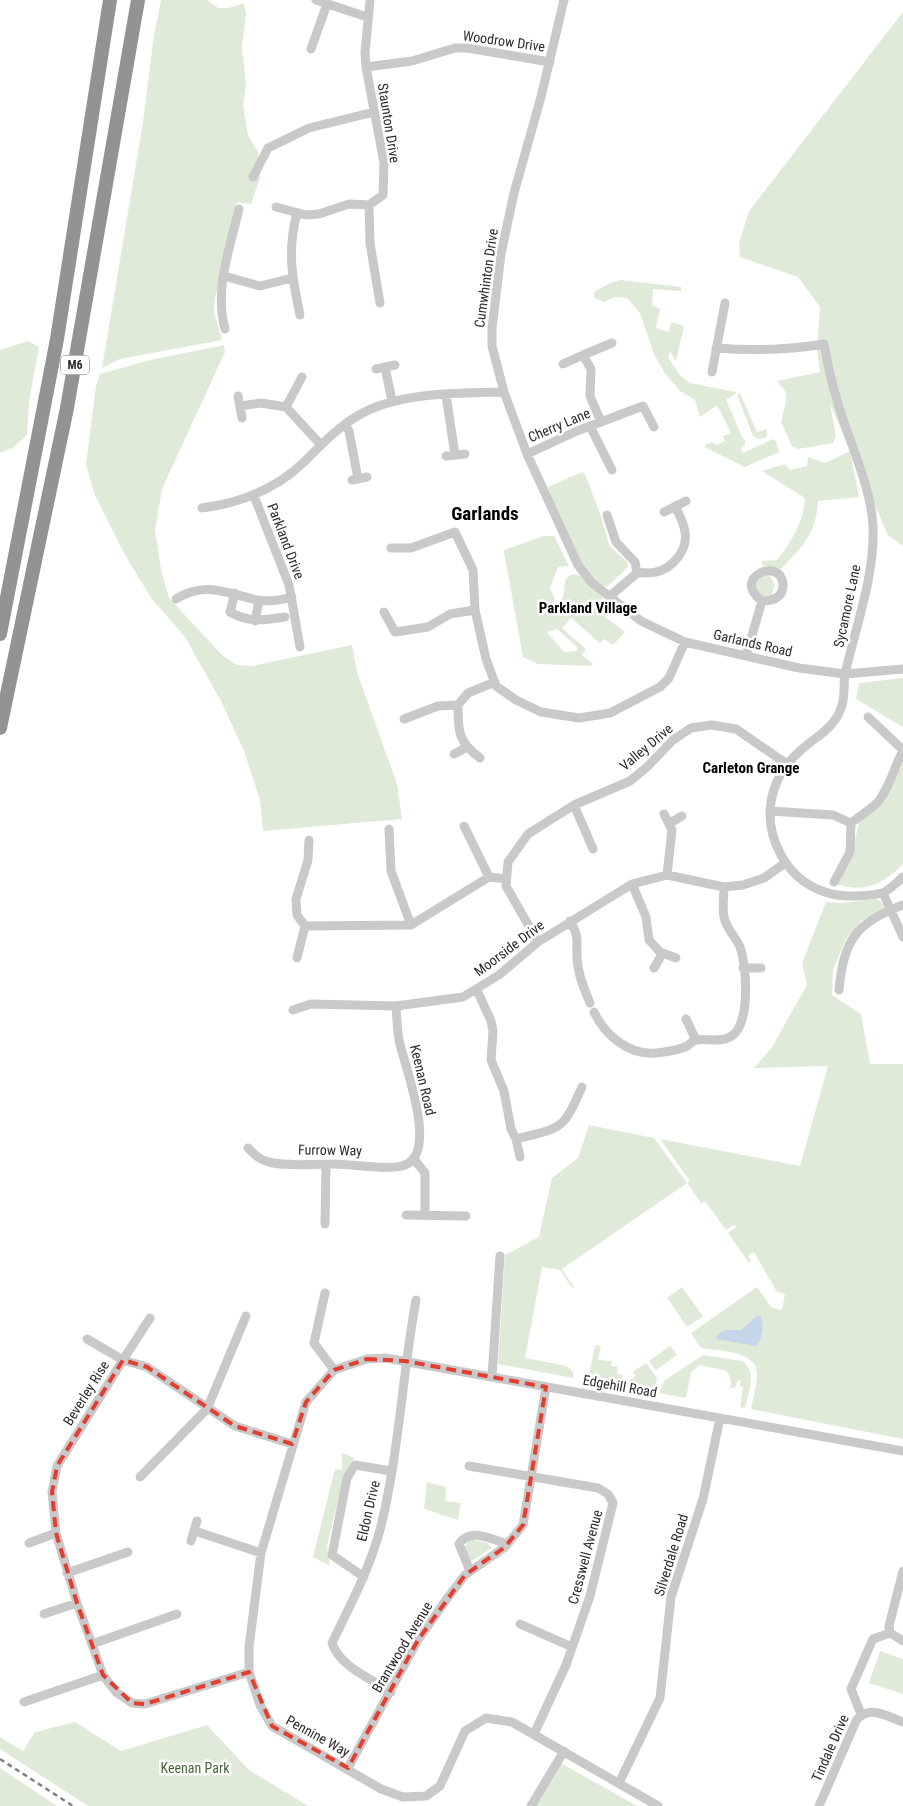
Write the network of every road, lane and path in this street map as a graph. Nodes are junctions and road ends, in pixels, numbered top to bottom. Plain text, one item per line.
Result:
1 (110, 0) edge
2 (138, 0) edge
3 (316, 0) edge
4 (370, 0) edge
5 (564, 0) edge
6 (326, 4) junction
7 (367, 16) junction
8 (311, 49) dead end
9 (550, 62) junction
10 (366, 66) junction
11 (374, 112) junction
12 (252, 177) dead end
13 (369, 204) junction
14 (276, 207) dead end
15 (239, 209) dead end
16 (297, 213) junction
17 (224, 276) junction
18 (292, 278) junction
19 (725, 303) dead end
20 (380, 304) dead end
21 (300, 315) dead end
22 (225, 329) dead end
23 (612, 343) dead end
24 (716, 348) junction
25 (583, 355) junction
26 (563, 364) dead end
27 (395, 365) dead end
28 (712, 372) dead end
29 (302, 377) dead end
30 (504, 392) junction
31 (446, 395) junction
32 (392, 401) junction
33 (286, 407) junction
34 (242, 418) dead end
35 (602, 422) junction
36 (345, 425) junction
37 (590, 426) junction
38 (654, 427) dead end
39 (321, 445) junction
40 (527, 454) junction
41 (455, 455) dead end
42 (612, 470) dead end
43 (359, 479) dead end
44 (254, 496) junction
45 (686, 501) dead end
46 (675, 506) junction
47 (202, 508) dead end
48 (664, 512) dead end
49 (607, 515) dead end
50 (392, 548) dead end
51 (636, 573) junction
52 (235, 593) junction
53 (292, 597) junction
54 (609, 597) junction
55 (176, 599) dead end
56 (259, 600) junction
57 (762, 601) dead end
58 (474, 610) junction
59 (384, 612) dead end
60 (285, 617) dead end
61 (255, 620) junction
62 (0, 634) edge
63 (686, 642) junction
64 (300, 647) dead end
65 (746, 656) junction
66 (903, 669) edge
67 (845, 674) junction
68 (495, 682) junction
69 (458, 705) junction
70 (868, 717) dead end
71 (404, 719) dead end
72 (0, 728) edge
73 (466, 748) junction
74 (903, 750) edge
75 (454, 754) dead end
76 (480, 758) dead end
77 (787, 764) junction
78 (574, 805) junction
79 (770, 811) junction
80 (664, 814) dead end
81 (682, 816) dead end
82 (670, 823) junction
83 (851, 823) junction
84 (464, 826) dead end
85 (389, 829) dead end
86 (309, 840) dead end
87 (593, 849) dead end
88 (785, 863) junction
89 (667, 874) junction
90 (489, 876) junction
91 (903, 877) edge
92 (506, 878) junction
93 (834, 882) dead end
94 (632, 884) junction
95 (724, 887) junction
96 (883, 892) junction
97 (903, 905) edge
98 (891, 909) junction
99 (570, 921) junction
100 (411, 925) junction
101 (305, 926) junction
102 (903, 936) edge
103 (538, 942) junction
104 (660, 952) junction
105 (298, 958) dead end
106 (676, 958) dead end
107 (654, 968) dead end
108 (744, 968) junction
109 (761, 968) dead end
110 (477, 990) junction
111 (840, 990) dead end
112 (396, 1006) junction
113 (293, 1010) dead end
114 (686, 1019) dead end
115 (696, 1040) junction
116 (582, 1087) dead end
117 (516, 1139) junction
118 (248, 1148) dead end
119 (520, 1157) dead end
120 (414, 1159) junction
121 (326, 1164) junction
122 (406, 1215) dead end
123 (424, 1215) junction
124 (466, 1216) dead end
125 (325, 1224) dead end
126 (500, 1256) dead end
127 (325, 1294) dead end
128 (416, 1300) dead end
129 (246, 1316) dead end
130 (150, 1318) dead end
131 (86, 1339) dead end
132 (122, 1360) junction
133 (405, 1361) junction
134 (334, 1370) junction
135 (492, 1378) junction
136 (546, 1387) junction
137 (207, 1409) junction
138 (720, 1418) junction
139 (292, 1444) junction
140 (903, 1451) edge
141 (469, 1466) dead end
142 (391, 1471) junction
143 (140, 1477) dead end
144 (530, 1477) junction
145 (197, 1521) dead end
146 (195, 1531) junction
147 (56, 1533) junction
148 (191, 1541) dead end
149 (30, 1543) dead end
150 (507, 1544) junction
151 (128, 1552) dead end
152 (261, 1553) junction
153 (470, 1571) junction
154 (903, 1572) edge
155 (68, 1573) junction
156 (364, 1576) junction
157 (77, 1603) junction
158 (44, 1614) dead end
159 (177, 1614) dead end
160 (520, 1624) dead end
161 (890, 1633) junction
162 (903, 1641) edge
163 (92, 1644) junction
164 (572, 1647) junction
165 (249, 1672) junction
166 (103, 1674) junction
167 (391, 1692) junction
168 (24, 1702) dead end
169 (861, 1714) junction
170 (903, 1722) edge
171 (534, 1734) junction
172 (564, 1751) junction
173 (348, 1768) junction
174 (619, 1783) junction
175 (531, 1806) edge
176 (658, 1806) edge
177 (819, 1806) edge

1 - 62 highway, M6
2 - 72 highway, M6
3 - 6 street
4 - 7 street, Staunton Drive
5 - 9 street, Cumwhinton Drive
6 - 7 street
6 - 8 street
7 - 10 street, Staunton Drive
9 - 10 street, Woodrow Drive
9 - 30 street, Cumwhinton Drive
10 - 11 street, Staunton Drive
11 - 12 street
11 - 13 street, Staunton Drive
13 - 16 street
13 - 20 street
14 - 16 street
15 - 17 street
16 - 18 street
17 - 18 street
17 - 22 street
18 - 21 street
19 - 24 street
23 - 25 street
24 - 28 street
24 - 67 street, Sycamore Lane
25 - 26 street
25 - 35 street, Cherry Lane
27 - 32 street
29 - 33 street
30 - 31 street
30 - 40 street, Cumwhinton Drive
31 - 32 street
31 - 41 street
32 - 36 street
33 - 34 street
33 - 39 street
35 - 37 street, Cherry Lane
35 - 38 street, Cherry Lane
36 - 39 street
36 - 43 street
37 - 40 street, Cherry Lane
37 - 42 street
39 - 44 street
40 - 54 street, Cumwhinton Drive
44 - 47 street
44 - 53 street, Parkland Drive
45 - 46 street
46 - 48 street
46 - 51 street
49 - 51 street
50 - 58 street
51 - 54 street
52 - 55 street, Parkland Drive
52 - 56 street, Parkland Drive
52 - 61 street
53 - 56 street, Parkland Drive
53 - 64 street, Parkland Drive
54 - 63 street, Garlands Road
56 - 61 street
57 - 65 street
58 - 59 street
58 - 68 street
60 - 61 street
63 - 65 street, Garlands Road
63 - 68 street
65 - 67 street, Garlands Road
66 - 67 street, Garlands Road
67 - 77 street, Sycamore Lane
68 - 69 street
69 - 71 street
69 - 73 street
70 - 74 street
73 - 75 street
73 - 76 street
74 - 83 street
77 - 78 street, Valley Drive
77 - 79 street, Sycamore Lane
78 - 87 street
78 - 92 street, Valley Drive
79 - 83 street
79 - 88 street, Sycamore Lane
80 - 82 street
81 - 82 street
82 - 89 street
83 - 93 street
84 - 90 street
85 - 100 street
86 - 101 street
88 - 95 street, Moorside Drive
88 - 96 street, Sycamore Lane
89 - 94 street, Moorside Drive
89 - 95 street, Moorside Drive
90 - 92 street
90 - 100 street
91 - 96 street
92 - 103 street
94 - 99 street, Moorside Drive
94 - 104 street
95 - 108 street
96 - 98 street
97 - 98 street
98 - 102 street
98 - 111 street
99 - 103 street, Moorside Drive
99 - 115 street
100 - 101 street
101 - 105 street
103 - 110 street, Moorside Drive
104 - 106 street
104 - 107 street
108 - 109 street
108 - 115 street
110 - 112 street, Moorside Drive
110 - 117 street
112 - 113 street, Moorside Drive
112 - 120 street, Keenan Road
114 - 115 street
116 - 117 street
117 - 119 street
118 - 121 street, Furrow Way
120 - 121 street, Furrow Way
120 - 123 street
121 - 125 street
122 - 123 street
123 - 124 street
126 - 135 street
127 - 134 street
128 - 133 street, Eldon Drive
129 - 137 street
130 - 132 street
131 - 132 street
132 - 137 street, Beverley Rise
132 - 147 street, Beverley Rise
133 - 134 street, Edgehill Road
133 - 135 street, Edgehill Road
133 - 142 street, Eldon Drive
134 - 139 street, Pennine Way
135 - 136 street, Edgehill Road
136 - 138 street, Edgehill Road
136 - 144 street, Brantwood Avenue
137 - 139 street, Beverley Rise
137 - 143 street
138 - 140 street, Edgehill Road
138 - 174 street, Silverdale Road
139 - 152 street, Pennine Way
141 - 144 street
142 - 156 street, Eldon Drive
142 - 156 street
144 - 150 street, Brantwood Avenue
144 - 164 street, Cresswell Avenue
145 - 146 street
146 - 148 street
146 - 152 street
147 - 149 street
147 - 155 street, Beverley Rise
150 - 153 street, Brantwood Avenue
150 - 153 street
151 - 155 street
152 - 165 street, Pennine Way
153 - 167 street, Brantwood Avenue
154 - 161 street
155 - 157 street, Beverley Rise
156 - 167 street, Eldon Drive
157 - 158 street
157 - 163 street, Beverley Rise
159 - 163 street
160 - 164 street
161 - 162 street
161 - 169 street
163 - 166 street, Beverley Rise
164 - 171 street, Cresswell Avenue
165 - 166 street, Beverley Rise
165 - 173 street, Pennine Way
166 - 168 street
167 - 173 street, Brantwood Avenue
169 - 170 street, Tindale Drive
169 - 177 street, Tindale Drive
171 - 172 street, Pennine Way
171 - 173 street, Pennine Way
172 - 174 street, Pennine Way
172 - 175 street
174 - 176 street, Pennine Way

